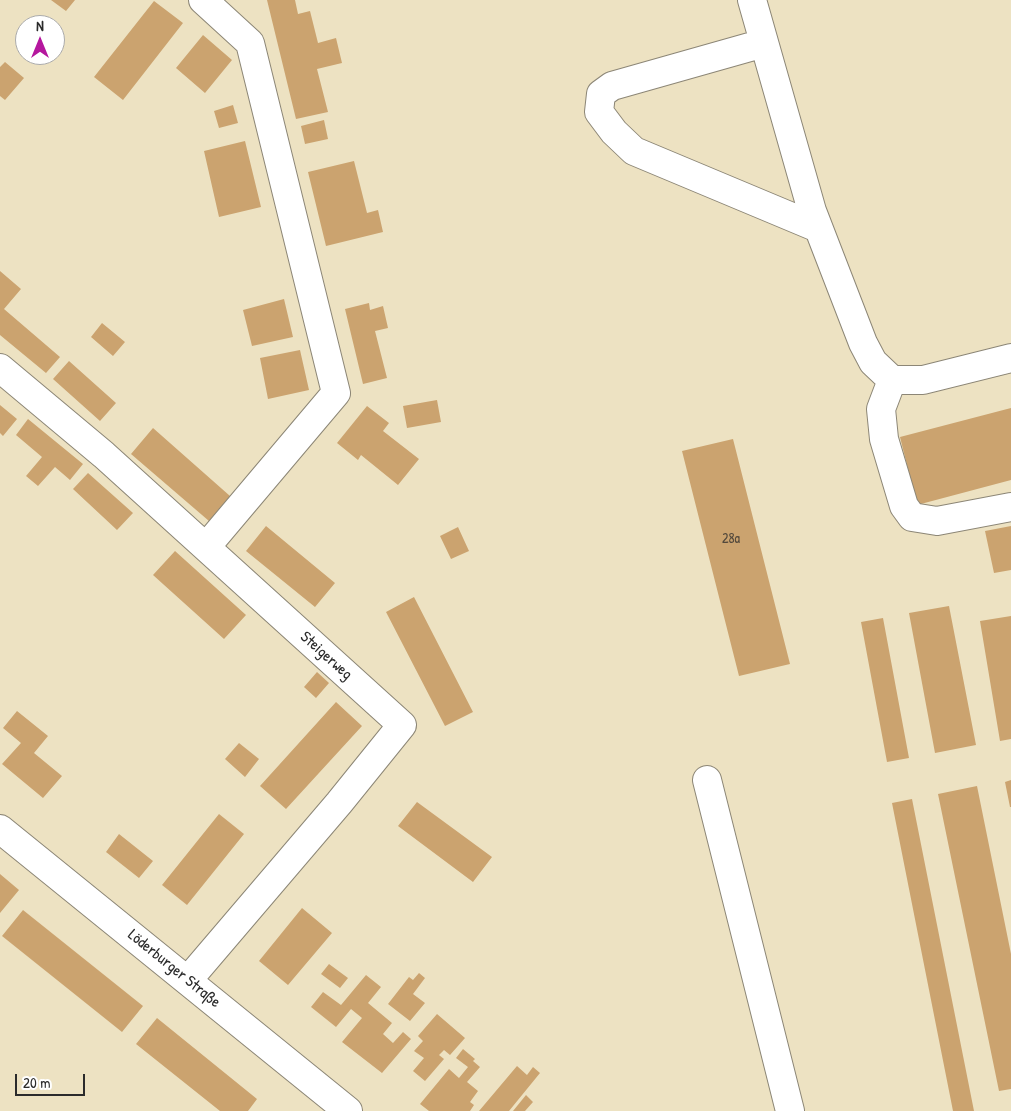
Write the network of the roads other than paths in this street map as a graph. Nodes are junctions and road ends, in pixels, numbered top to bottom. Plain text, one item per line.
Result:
1 (203, 0) edge
2 (752, 0) edge
3 (764, 43) junction
4 (818, 228) junction
5 (1011, 358) edge
6 (0, 368) edge
7 (892, 380) junction
8 (1011, 507) edge
9 (206, 547) junction
10 (707, 780) dead end
11 (0, 829) edge
12 (188, 980) junction
13 (348, 1111) edge
14 (790, 1111) edge

1 - 9 street
2 - 3 street
3 - 4 street
3 - 4 street
4 - 7 street
5 - 7 street
6 - 9 street, Steigerweg
7 - 8 street
9 - 12 street, Steigerweg
10 - 14 street
11 - 12 street, Löderburger Straße
12 - 13 street, Löderburger Straße

